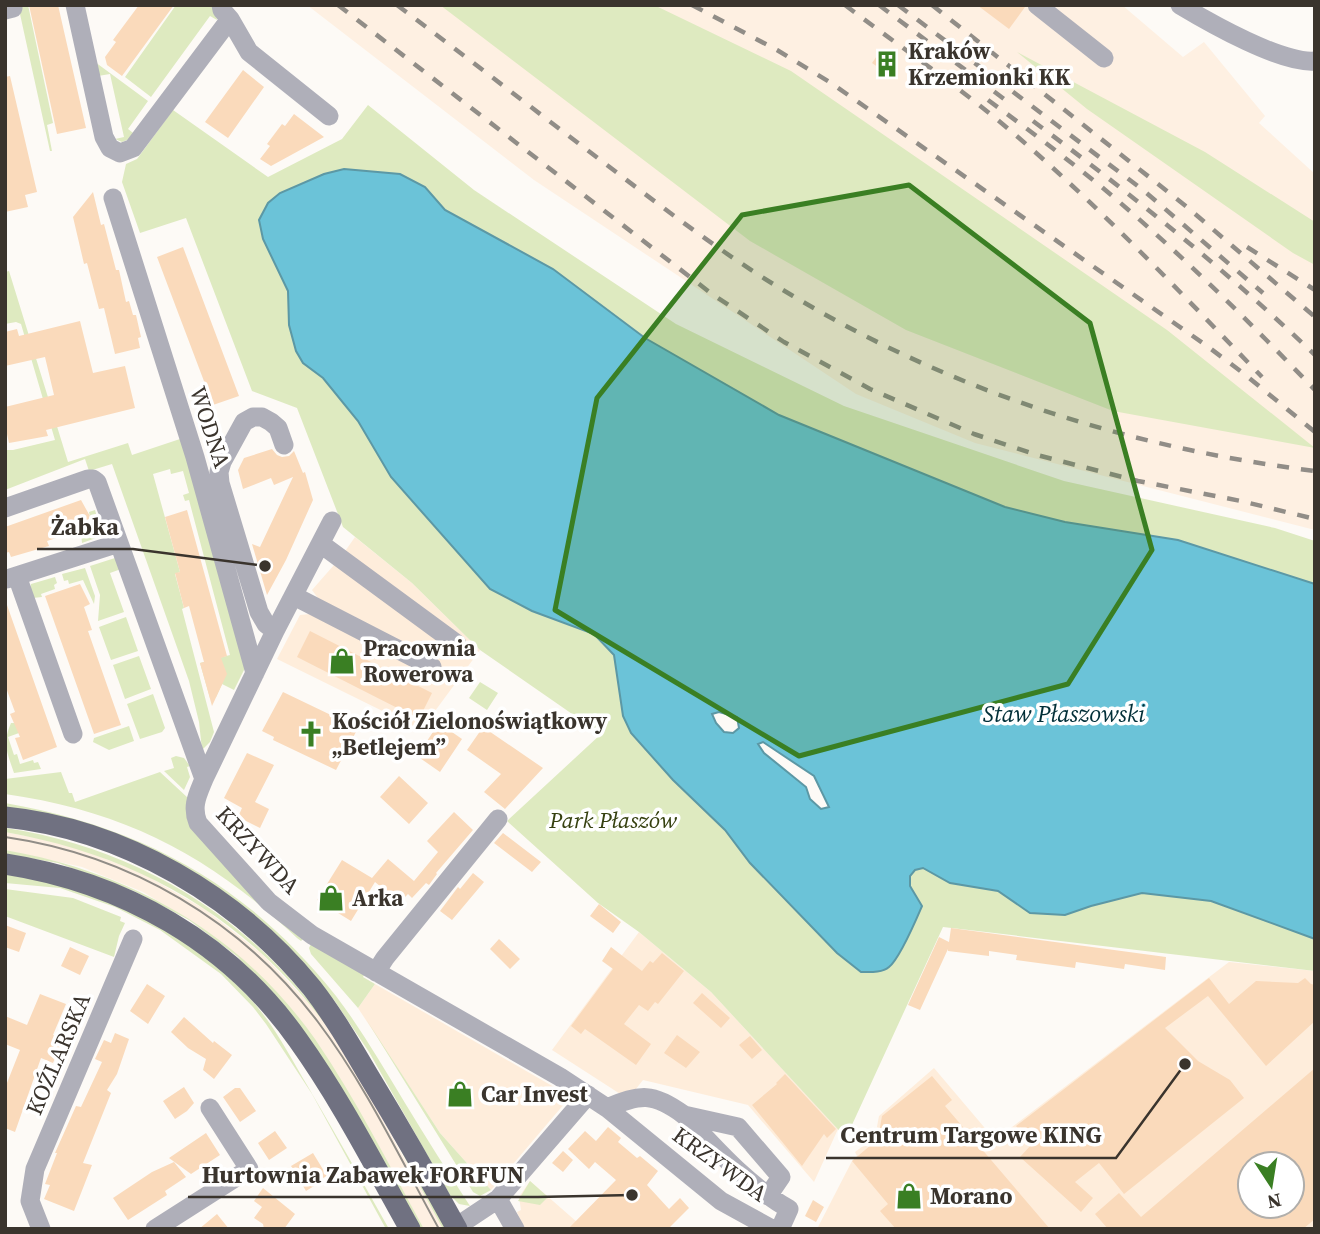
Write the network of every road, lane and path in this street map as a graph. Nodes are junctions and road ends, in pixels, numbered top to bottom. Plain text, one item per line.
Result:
1 (75, 5) edge
2 (1037, 5) edge
3 (1180, 5) edge
4 (226, 12) edge
5 (1104, 58) dead end
6 (1314, 62) edge
7 (329, 116) dead end
8 (113, 198) dead end
9 (284, 446) dead end
10 (5, 508) edge
11 (332, 521) dead end
12 (120, 543) junction
13 (321, 544) junction
14 (11, 578) edge
15 (294, 596) junction
16 (275, 631) junction
17 (457, 644) dead end
18 (432, 667) dead end
19 (255, 673) junction
20 (73, 734) dead end
21 (204, 779) junction
22 (5, 817) edge
23 (498, 819) dead end
24 (5, 864) edge
25 (133, 939) dead end
26 (376, 972) junction
27 (587, 1095) junction
28 (210, 1108) dead end
29 (607, 1108) junction
30 (684, 1115) junction
31 (768, 1196) junction
32 (498, 1199) junction
33 (409, 1228) edge
34 (457, 1228) edge
35 (41, 1229) edge
36 (155, 1229) edge
37 (515, 1229) edge
38 (772, 1229) edge
39 (780, 1229) edge

1 - 4 street
2 - 5 street
3 - 6 street
4 - 7 street
8 - 19 street, WODNA
9 - 16 street
10 - 12 street, KRZYWDA
11 - 13 street
12 - 14 street
12 - 21 street, KRZYWDA
13 - 15 street
13 - 17 street
14 - 20 street
15 - 16 street
15 - 18 street
16 - 19 street
19 - 21 street
21 - 26 street, KRZYWDA
22 - 34 main road
23 - 26 street
24 - 33 main road
25 - 35 street, KOŹLARSKA
26 - 27 street, KRZYWDA
27 - 29 street, KRZYWDA
27 - 32 street
28 - 36 street
29 - 30 street
29 - 38 street, KRZYWDA
30 - 31 street
30 - 31 street
31 - 39 street
32 - 34 street
32 - 37 street

